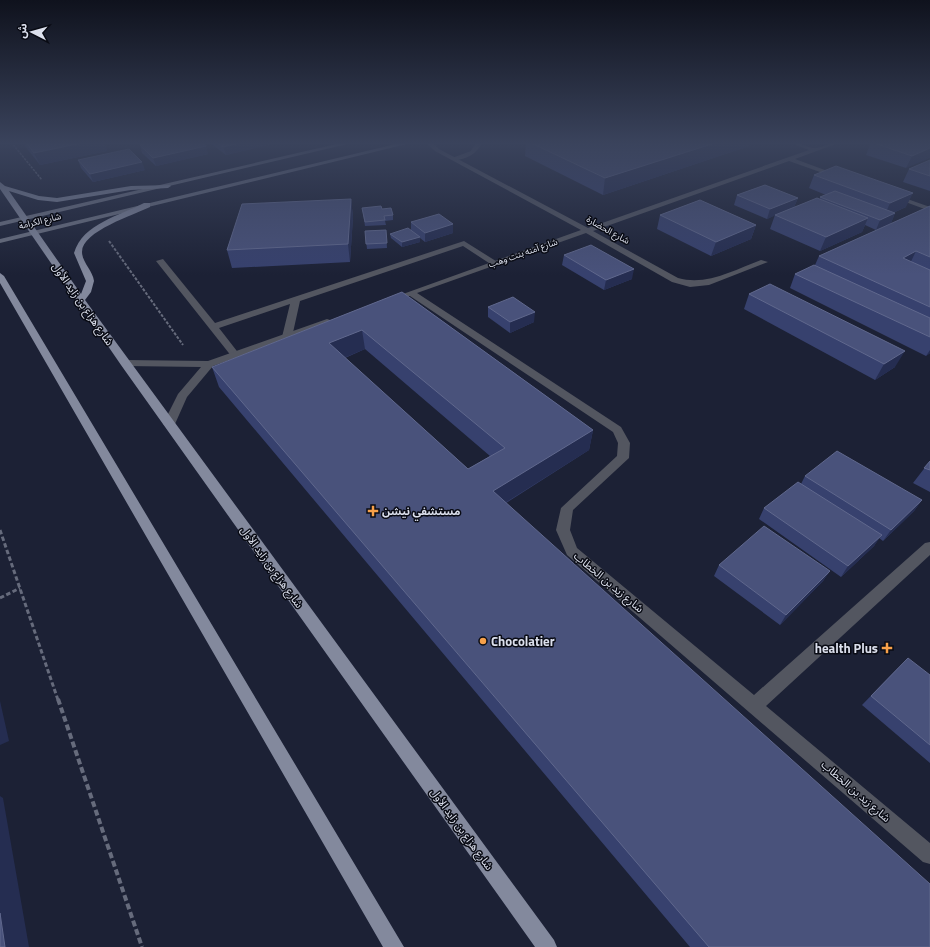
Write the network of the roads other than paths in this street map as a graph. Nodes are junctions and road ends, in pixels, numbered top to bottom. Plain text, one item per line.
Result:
1 (1, 186) edge
2 (164, 186) edge
3 (168, 186) edge
4 (226, 186) edge
5 (505, 186) edge
6 (714, 186) edge
7 (886, 193) edge
8 (147, 205) junction
9 (930, 209) edge
10 (24, 219) junction
11 (0, 224) edge
12 (588, 231) junction
13 (34, 233) junction
14 (0, 241) edge
15 (160, 261) dead end
16 (764, 262) dead end
17 (495, 263) junction
18 (0, 276) edge
19 (4, 289) edge
20 (411, 293) junction
21 (396, 298) edge
22 (296, 299) junction
23 (81, 300) junction
24 (338, 319) edge
25 (213, 327) junction
26 (287, 337) junction
27 (235, 355) junction
28 (125, 363) junction
29 (209, 364) junction
30 (169, 424) junction
31 (930, 547) edge
32 (755, 705) junction
33 (930, 855) edge
34 (394, 947) edge
35 (548, 947) edge

1 - 2 main road
1 - 10 main road, شارع هزاع بن زايد الأول
3 - 10 main road, شارع الكرامة
4 - 8 main road, شارع الكرامة
5 - 12 street, شارع الحضارة
6 - 12 street, شارع آمنه بنت وهب
7 - 9 street
8 - 13 main road, شارع الكرامة
8 - 23 main road
10 - 11 main road, شارع الكرامة
10 - 13 main road, شارع هزاع بن زايد الأول
12 - 16 street, شارع الحضارة
12 - 17 street, شارع آمنه بنت وهب
13 - 14 main road, شارع الكرامة
13 - 23 main road, شارع هزاع بن زايد الأول
15 - 25 street
17 - 20 street, شارع آمنه بنت وهب
17 - 22 street
18 - 19 main road
19 - 34 main road
20 - 21 street, شارع آمنه بنت وهب
20 - 32 street, شارع زيد بن الخطاب
22 - 25 street
22 - 26 street
23 - 28 main road, شارع هزاع بن زايد الأول
24 - 26 street
25 - 27 street
26 - 27 street
27 - 29 street
28 - 29 street
28 - 30 main road, شارع هزاع بن زايد الأول
29 - 30 street
30 - 35 main road, شارع هزاع بن زايد الأول
31 - 32 street
32 - 33 street, شارع زيد بن الخطاب

